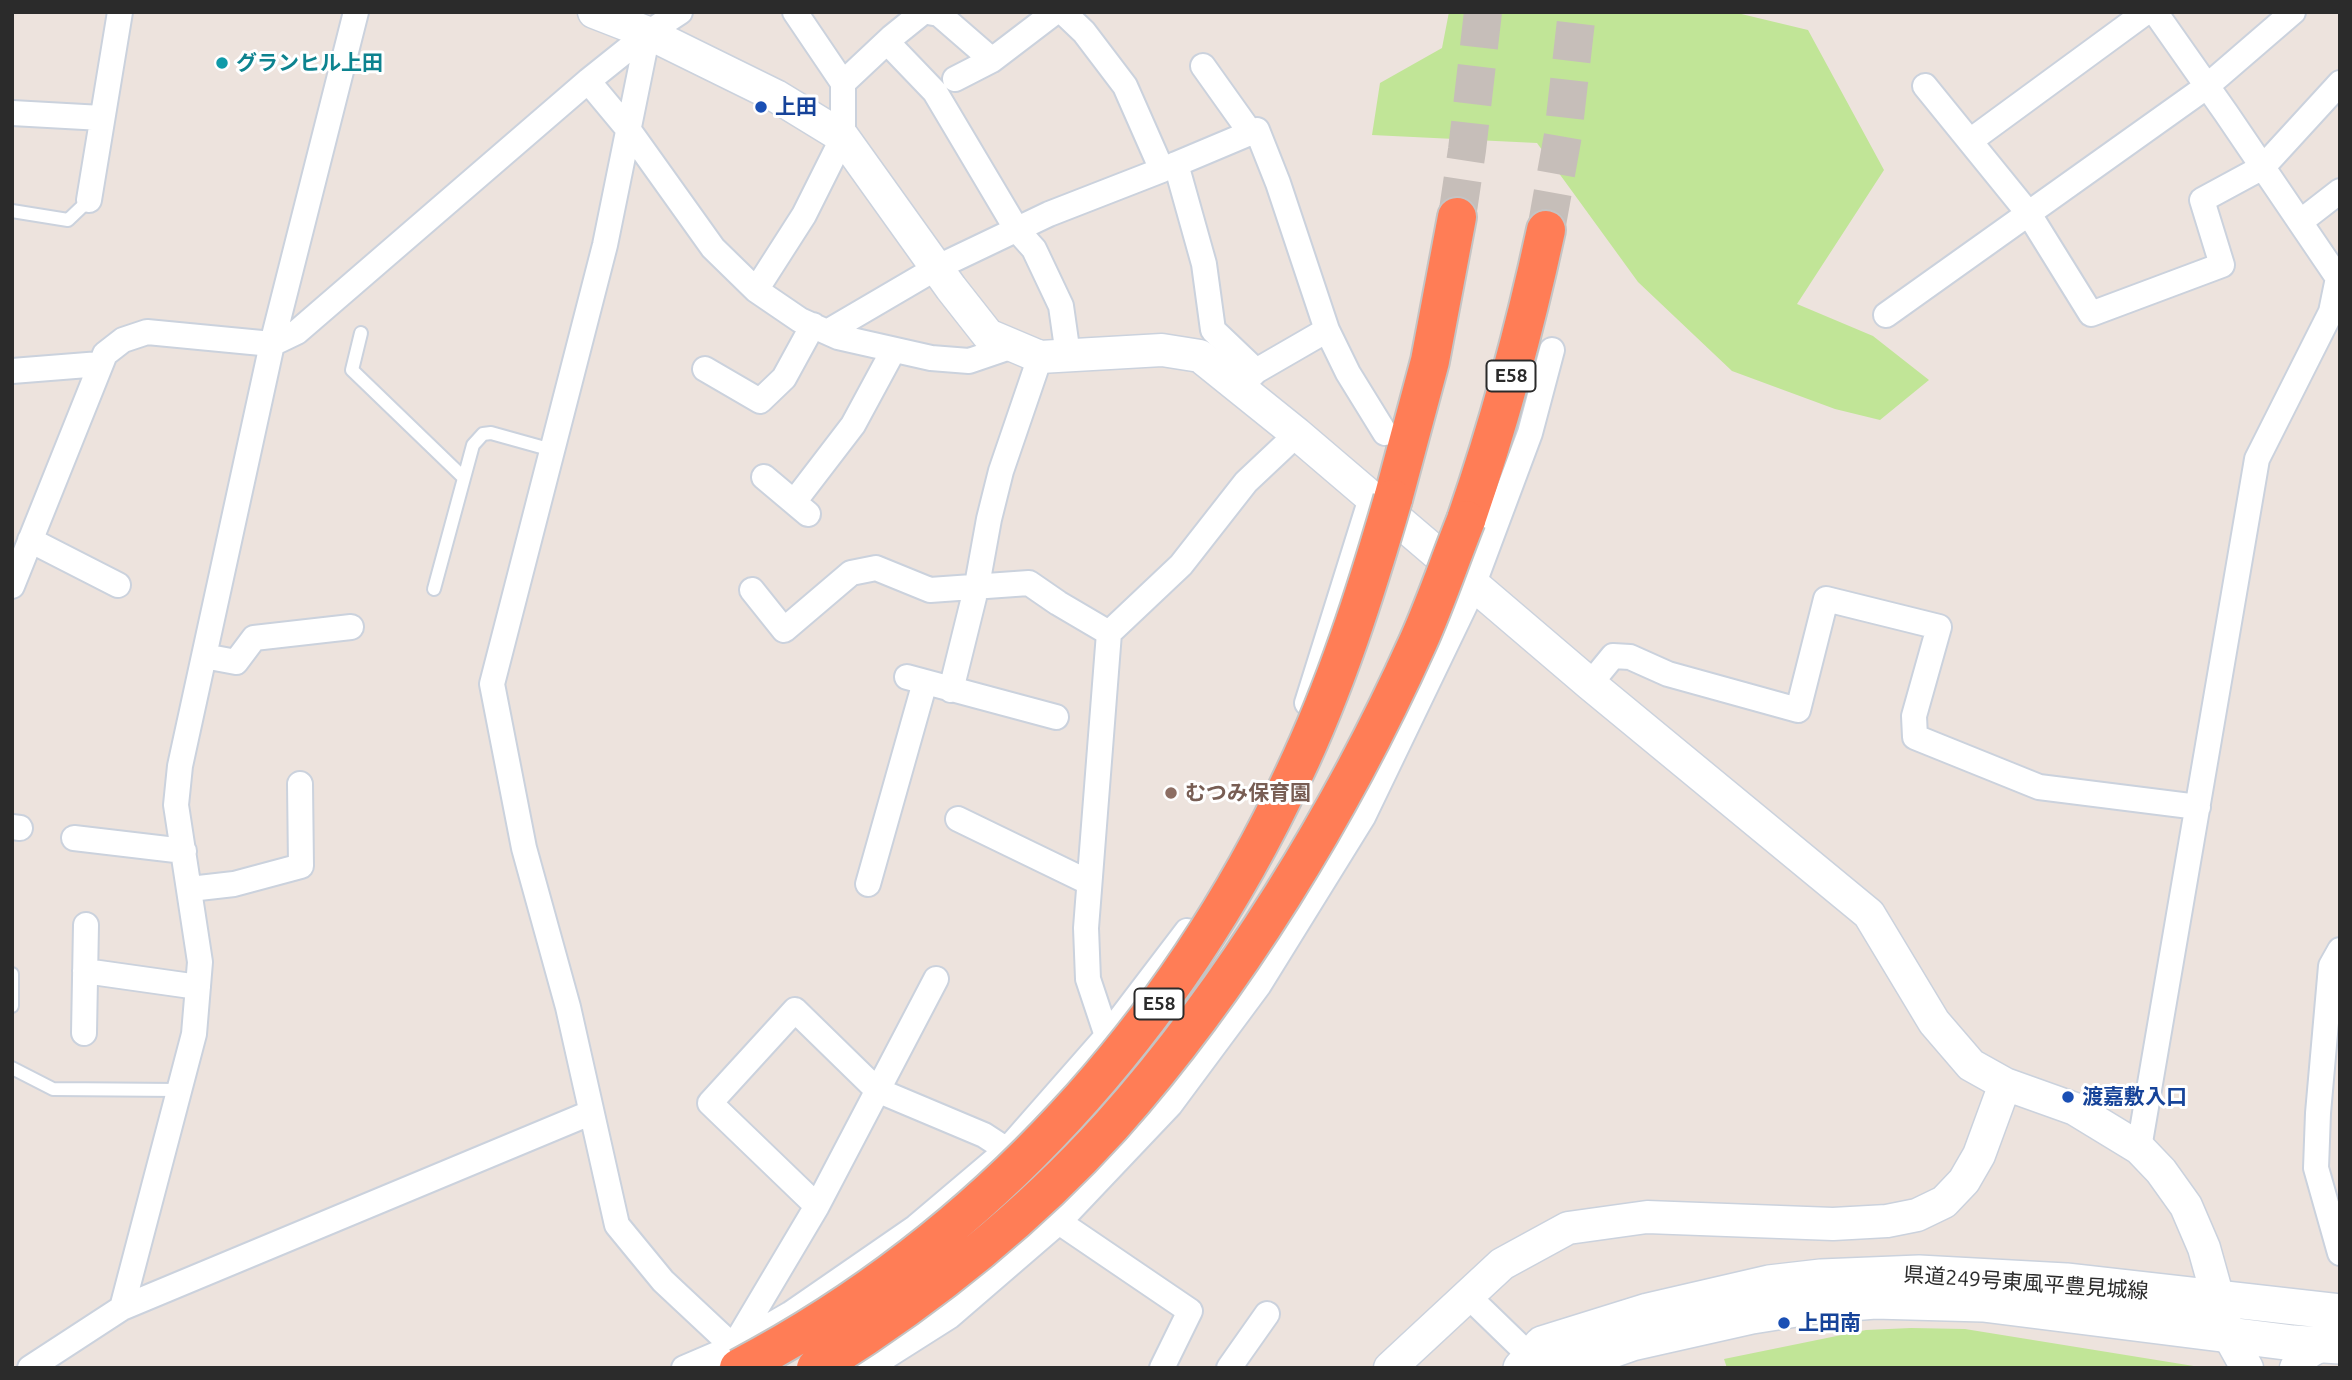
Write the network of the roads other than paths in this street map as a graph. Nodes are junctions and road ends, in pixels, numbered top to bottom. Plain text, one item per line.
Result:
1 (120, 12) edge
2 (356, 12) edge
3 (680, 12) edge
4 (795, 12) edge
5 (925, 12) edge
6 (1055, 12) edge
7 (1063, 12) edge
8 (2146, 12) edge
9 (2155, 12) edge
10 (2293, 12) edge
11 (598, 13) edge
12 (648, 33) junction
13 (887, 42) junction
14 (992, 60) junction
15 (1203, 66) dead end
16 (955, 79) dead end
17 (588, 81) junction
18 (843, 83) junction
19 (2340, 83) edge
20 (1925, 86) dead end
21 (2206, 87) junction
22 (12, 113) edge
23 (102, 118) junction
24 (628, 129) junction
25 (1250, 132) junction
26 (842, 137) junction
27 (1970, 141) junction
28 (1169, 167) junction
29 (2263, 167) junction
30 (2340, 191) edge
31 (89, 200) joint
32 (12, 211) edge
33 (2029, 214) junction
34 (1457, 217) tunnel mouth
35 (2300, 222) junction
36 (1017, 230) junction
37 (1546, 230) tunnel mouth
38 (938, 267) junction
39 (2339, 279) edge
40 (756, 290) junction
41 (1886, 315) dead end
42 (820, 329) junction
43 (1327, 330) junction
44 (361, 333) dead end
45 (272, 344) junction
46 (1552, 349) dead end
47 (893, 351) junction
48 (1041, 352) junction
49 (100, 364) junction
50 (705, 369) dead end
51 (12, 371) edge
52 (1248, 380) junction
53 (1385, 433) dead end
54 (1297, 434) junction
55 (552, 450) junction
56 (764, 477) dead end
57 (464, 478) junction
58 (1382, 498) junction
59 (30, 540) junction
60 (118, 585) dead end
61 (977, 585) junction
62 (12, 586) edge
63 (1474, 586) junction
64 (435, 589) dead end
65 (752, 590) dead end
66 (351, 627) dead end
67 (1109, 633) junction
68 (204, 656) junction
69 (1590, 684) junction
70 (951, 690) junction
71 (1056, 717) dead end
72 (300, 784) dead end
73 (2198, 807) junction
74 (958, 819) dead end
75 (74, 838) dead end
76 (184, 851) junction
77 (1088, 882) junction
78 (868, 884) dead end
79 (190, 889) junction
80 (86, 925) dead end
81 (2340, 950) edge
82 (85, 971) junction
83 (12, 974) edge
84 (936, 979) dead end
85 (198, 987) junction
86 (12, 1006) edge
87 (84, 1033) dead end
88 (1107, 1036) junction
89 (12, 1068) edge
90 (2005, 1084) junction
91 (180, 1090) junction
92 (877, 1090) junction
93 (590, 1113) junction
94 (2139, 1148) junction
95 (1007, 1150) junction
96 (817, 1206) junction
97 (1059, 1222) junction
98 (2340, 1253) edge
99 (1468, 1296) junction
100 (2218, 1300) junction
101 (122, 1308) junction
102 (2340, 1312) edge
103 (1267, 1314) dead end
104 (2228, 1334) junction
105 (2331, 1345) edge
106 (736, 1358) edge
107 (1537, 1364) edge
108 (30, 1368) edge
109 (684, 1368) edge
110 (756, 1368) edge
111 (816, 1368) edge
112 (868, 1368) edge
113 (1162, 1368) edge
114 (1229, 1368) edge
115 (1390, 1368) edge
116 (2246, 1368) edge
117 (2296, 1368) edge

1 - 23 street
2 - 45 street
3 - 12 street
4 - 18 street
5 - 13 street
5 - 14 street
6 - 14 street
7 - 28 street
8 - 27 street
9 - 21 street
10 - 21 street
11 - 12 street
12 - 17 street
12 - 24 street
12 - 26 street
13 - 18 street
13 - 36 street
14 - 16 street
15 - 25 street
17 - 24 street
17 - 45 street
18 - 26 street
19 - 29 street
20 - 27 street
21 - 29 street
21 - 33 street
22 - 23 street
23 - 31 street
24 - 40 street
24 - 55 street
25 - 28 street
25 - 43 street
26 - 38 street
26 - 40 street
27 - 33 street
28 - 36 street
28 - 52 street
29 - 33 street
29 - 35 street
30 - 35 street
31 - 32 lane
33 - 41 street
34 - 58 highway, E58
35 - 39 street
36 - 38 street
36 - 48 street
37 - 111 highway, E58, bridge
38 - 42 street
38 - 48 street
39 - 73 street
40 - 42 street
42 - 47 street
42 - 50 street
43 - 52 street
43 - 53 street
44 - 57 lane
45 - 49 street
45 - 68 street
46 - 63 street
47 - 48 street
47 - 56 street
48 - 52 street
48 - 61 street
49 - 51 street
49 - 59 street
52 - 54 street
54 - 58 street
54 - 67 street
55 - 57 lane
55 - 93 street
57 - 64 lane
58 - 63 street
58 - 88 street
58 - 106 highway, E58, bridge
59 - 60 street
59 - 62 street
61 - 65 street
61 - 67 street
61 - 70 street
63 - 69 street
63 - 97 street
66 - 68 street
67 - 77 street
68 - 76 street
69 - 73 street
69 - 90 street
70 - 71 street
70 - 78 street
72 - 79 street
73 - 94 street
74 - 77 street
75 - 76 street
76 - 79 street
77 - 88 street
79 - 85 street
80 - 82 street
81 - 98 street
82 - 85 street
82 - 87 street
83 - 86 lane
84 - 92 street
85 - 91 street
88 - 95 street
89 - 91 lane
90 - 94 street
90 - 99 street
91 - 101 street
92 - 95 street
92 - 96 street
92 - 96 street
93 - 101 street
93 - 106 street
94 - 100 street
95 - 97 street
95 - 106 street
96 - 106 street
97 - 112 street
97 - 113 street
99 - 107 street
99 - 115 street
100 - 102 main road, 県道249号東風平豊見城線
100 - 104 street
100 - 107 main road, 県道249号東風平豊見城線
101 - 108 street
103 - 114 street
104 - 105 main road, 県道249号東風平豊見城線
104 - 107 main road, 県道249号東風平豊見城線
104 - 116 street
105 - 117 street
106 - 109 street
106 - 110 street

